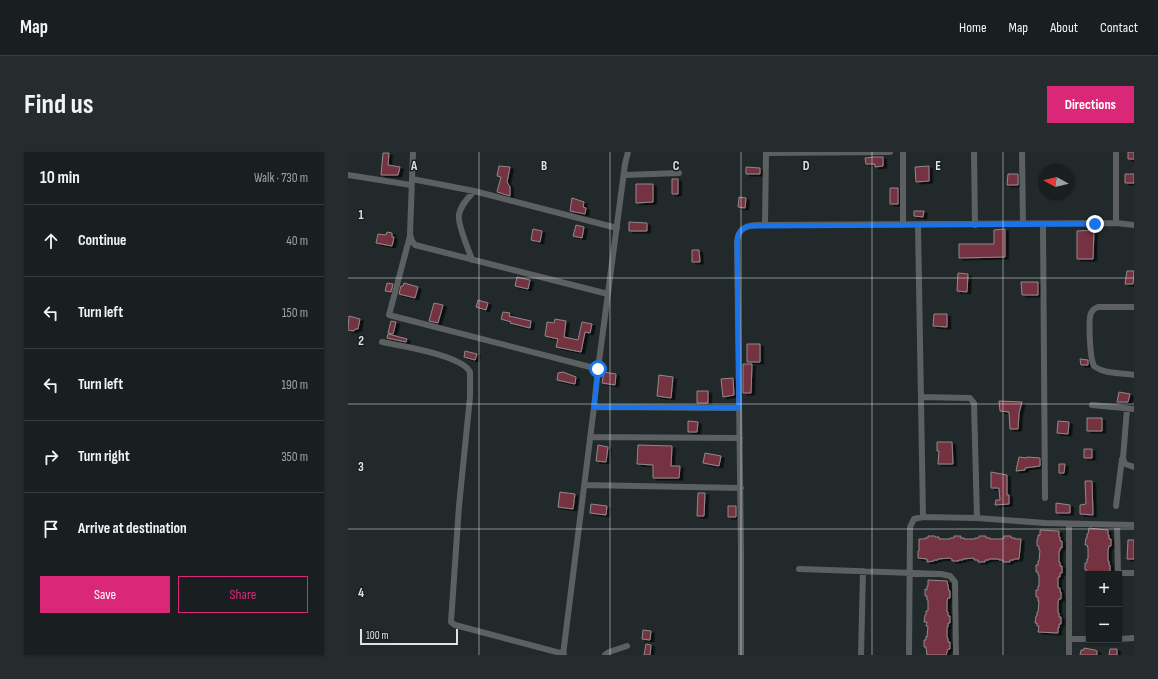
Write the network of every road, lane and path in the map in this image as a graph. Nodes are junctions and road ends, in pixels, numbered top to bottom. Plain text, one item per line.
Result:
1 (413, 152) edge
2 (628, 152) edge
3 (890, 152) edge
4 (903, 152) edge
5 (974, 152) edge
6 (1022, 152) edge
7 (1116, 152) edge
8 (766, 153) edge
9 (679, 174) dead end
10 (348, 175) edge
11 (624, 175) junction
12 (412, 182) junction
13 (474, 191) junction
14 (1116, 223) junction
15 (1023, 224) junction
16 (1134, 224) edge
17 (766, 225) junction
18 (903, 225) junction
19 (918, 225) junction
20 (975, 225) junction
21 (1043, 225) junction
22 (617, 228) junction
23 (410, 236) junction
24 (472, 260) junction
25 (608, 294) junction
26 (1134, 307) edge
27 (382, 342) dead end
28 (598, 369) junction
29 (1134, 375) edge
30 (921, 397) junction
31 (1092, 405) dead end
32 (594, 407) junction
33 (739, 408) junction
34 (1127, 409) junction
35 (1134, 410) edge
36 (590, 437) junction
37 (740, 438) junction
38 (1122, 455) junction
39 (1134, 467) edge
40 (585, 485) junction
41 (740, 488) junction
42 (1045, 498) dead end
43 (1116, 506) dead end
44 (923, 517) junction
45 (977, 518) junction
46 (1069, 524) junction
47 (1117, 525) junction
48 (1134, 525) edge
49 (799, 569) dead end
50 (863, 571) junction
51 (1118, 571) edge
52 (910, 573) junction
53 (1122, 573) edge
54 (1134, 573) edge
55 (1134, 638) edge
56 (1069, 639) junction
57 (1086, 639) edge
58 (1122, 639) edge
59 (627, 646) dead end
60 (563, 655) edge
61 (605, 655) edge
62 (741, 655) edge
63 (861, 655) edge
64 (909, 655) edge
65 (956, 655) edge
66 (1069, 655) edge

1 - 12 street
2 - 11 street
3 - 8 street
4 - 18 street
5 - 20 street
6 - 15 street
7 - 14 street
8 - 17 street
9 - 11 street
10 - 12 street
11 - 22 street
12 - 13 street
12 - 23 street
13 - 22 street
13 - 24 street
14 - 16 street
14 - 21 street
15 - 20 street
15 - 21 street
17 - 18 street
17 - 33 street
18 - 19 street
19 - 20 street
19 - 30 street
21 - 42 street
22 - 25 street
23 - 24 street
23 - 28 street
24 - 25 street
25 - 28 street
26 - 29 street
27 - 60 street
28 - 32 street
30 - 44 street
30 - 45 street
31 - 34 street
32 - 33 street
32 - 36 street
33 - 37 street
34 - 35 street
34 - 38 street
36 - 37 street
36 - 40 street
37 - 41 street
38 - 39 street
38 - 43 street
40 - 41 street
40 - 60 street
41 - 62 street
44 - 45 street
44 - 52 street
45 - 46 street
46 - 47 street
46 - 56 street
47 - 48 street
47 - 51 street
49 - 50 street
50 - 52 street
50 - 63 street
52 - 64 street
52 - 65 street
53 - 54 street
55 - 58 street
56 - 57 street
56 - 66 street
59 - 61 street

